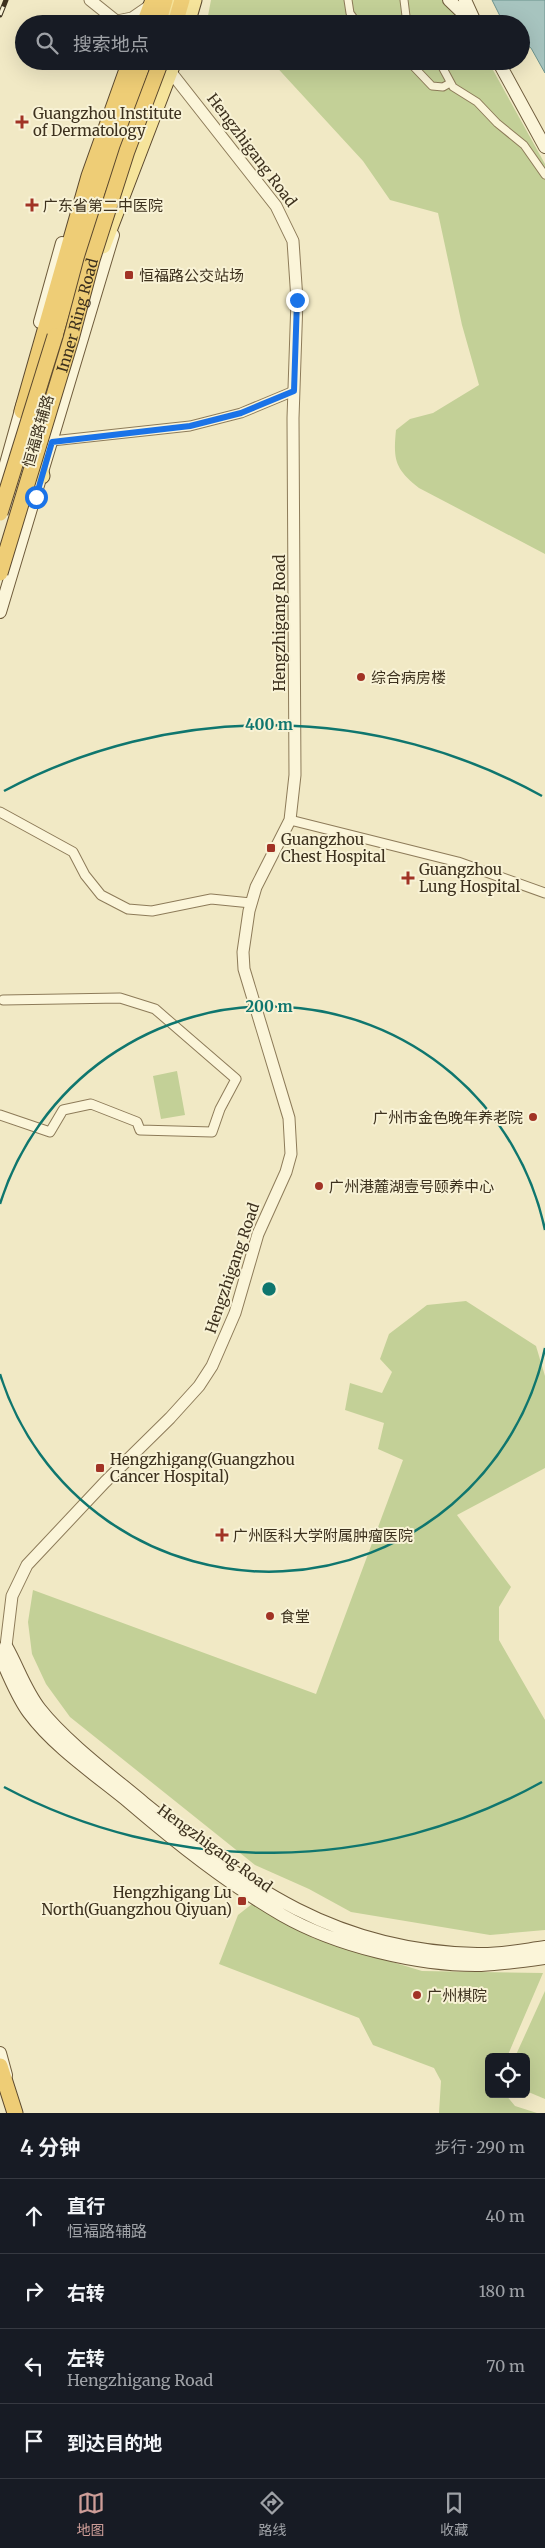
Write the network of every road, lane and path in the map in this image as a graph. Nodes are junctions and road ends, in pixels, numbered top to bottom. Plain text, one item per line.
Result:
1 (90, 0) edge
2 (165, 0) edge
3 (173, 0) edge
4 (182, 0) edge
5 (194, 0) edge
6 (348, 0) edge
7 (404, 0) edge
8 (449, 0) edge
9 (465, 0) edge
10 (151, 2) edge
11 (109, 15) edge
12 (136, 15) edge
13 (146, 15) edge
14 (161, 15) edge
15 (168, 15) edge
16 (178, 15) edge
17 (190, 15) edge
18 (351, 15) edge
19 (405, 15) edge
20 (465, 15) edge
21 (471, 15) edge
22 (122, 70) edge
23 (127, 70) edge
24 (141, 70) edge
25 (148, 70) edge
26 (164, 70) edge
27 (165, 70) edge
28 (172, 70) edge
29 (417, 70) edge
30 (444, 70) edge
31 (503, 70) edge
32 (450, 83) junction
33 (545, 147) edge
34 (133, 173) junction
35 (545, 175) edge
36 (294, 391) junction
37 (22, 411) junction
38 (52, 442) junction
39 (28, 453) junction
40 (42, 476) junction
41 (0, 485) edge
42 (0, 513) edge
43 (0, 521) edge
44 (0, 566) edge
45 (0, 573) edge
46 (0, 612) edge
47 (0, 812) edge
48 (290, 820) junction
49 (545, 893) edge
50 (251, 904) junction
51 (3, 1000) dead end
52 (0, 1115) edge
53 (2, 1653) edge
54 (545, 1947) edge
55 (545, 1958) edge
56 (0, 2053) edge
57 (0, 2060) edge
58 (3, 2072) edge
59 (17, 2113) edge

1 - 11 street
2 - 14 highway
3 - 15 main road
4 - 16 highway
5 - 17 main road
6 - 18 street
7 - 19 street
8 - 20 main road
9 - 21 main road
10 - 12 street
10 - 13 highway
22 - 37 main road, 恒福路辅路
23 - 37 highway
24 - 42 highway, Inner Ring Road, bridge
25 - 39 main road
26 - 45 highway, Inner Ring Road, bridge
27 - 34 main road
28 - 36 street, Hengzhigang Road
29 - 32 street
30 - 32 street
31 - 33 main road
32 - 35 street
34 - 38 main road, 恒福路辅路
34 - 39 main road
36 - 38 street
36 - 48 street, Hengzhigang Road
37 - 39 main road
37 - 41 main road, 恒福路辅路
38 - 40 main road, 恒福路辅路
39 - 40 main road
39 - 43 main road
39 - 44 main road
40 - 46 main road, 恒福路辅路
47 - 50 street
48 - 49 street
48 - 50 street, Hengzhigang Road
50 - 53 street, Hengzhigang Road
51 - 52 street
53 - 54 main road, Hengzhigang Road
53 - 55 main road, Hengzhigang Road
56 - 58 main road
57 - 58 main road
58 - 59 highway

